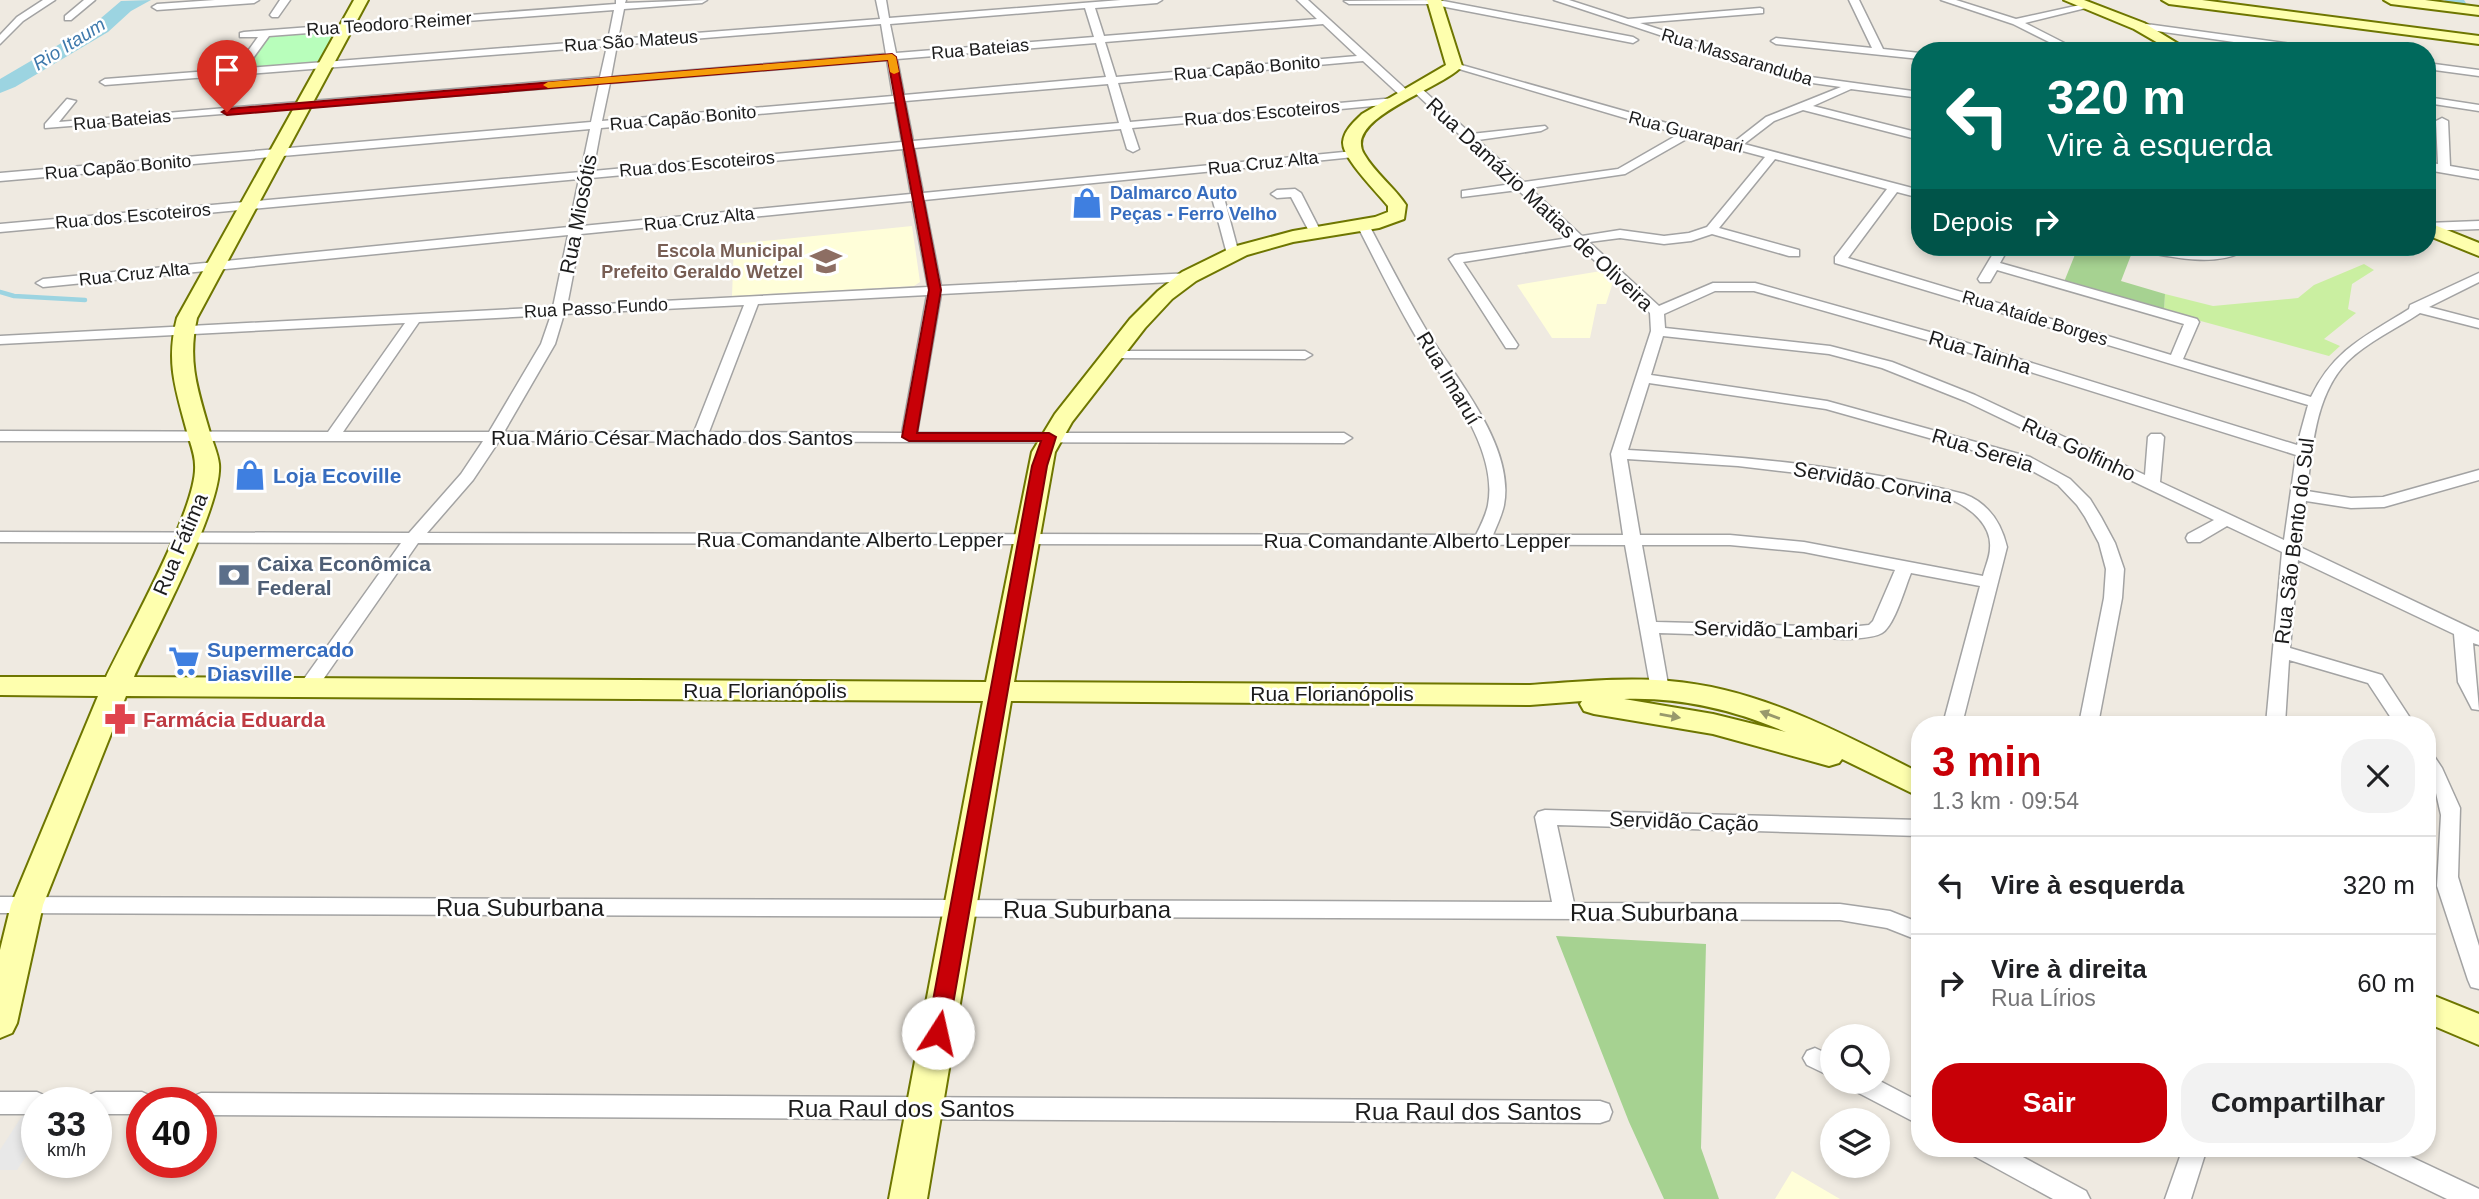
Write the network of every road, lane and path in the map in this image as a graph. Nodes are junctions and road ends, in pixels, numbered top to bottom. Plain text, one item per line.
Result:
1 (50, 0) edge
2 (90, 0) edge
3 (254, 0) edge
4 (285, 0) edge
5 (362, 0) edge
6 (702, 0) edge
7 (881, 0) edge
8 (1157, 0) edge
9 (1302, 0) edge
10 (1559, 0) edge
11 (1854, 0) edge
12 (1945, 0) edge
13 (2071, 0) edge
14 (2169, 0) edge
15 (2391, 0) edge
16 (1349, 1) edge
17 (1434, 2) edge
18 (620, 3) edge
19 (1088, 5) junction
20 (2089, 6) junction
21 (157, 7) dead end
22 (1760, 10) edge
23 (2479, 11) edge
24 (275, 15) dead end
25 (68, 18) dead end
26 (885, 21) junction
27 (1325, 21) junction
28 (1625, 22) junction
29 (2016, 22) junction
30 (2140, 26) junction
31 (347, 27) junction
32 (266, 33) junction
33 (244, 35) dead end
34 (1099, 40) junction
35 (1633, 40) dead end
36 (2479, 40) edge
37 (0, 41) edge
38 (1776, 41) dead end
39 (612, 42) junction
40 (2057, 42) edge
41 (2168, 42) edge
42 (2255, 42) edge
43 (1879, 52) junction
44 (1911, 55) edge
45 (892, 57) junction
46 (1365, 58) junction
47 (326, 64) junction
48 (1454, 66) junction
49 (2436, 66) edge
50 (239, 71) junction
51 (2479, 73) edge
52 (605, 80) junction
53 (1111, 80) junction
54 (105, 82) dead end
55 (1850, 87) junction
56 (1911, 94) edge
57 (1406, 95) junction
58 (900, 99) junction
59 (71, 101) dead end
60 (2436, 101) edge
61 (303, 106) junction
62 (1802, 106) junction
63 (2479, 108) edge
64 (2442, 121) dead end
65 (596, 125) junction
66 (1125, 126) junction
67 (1541, 128) dead end
68 (1688, 133) junction
69 (1911, 135) edge
70 (1469, 138) junction
71 (908, 145) junction
72 (1735, 146) junction
73 (1133, 149) dead end
74 (276, 153) junction
75 (1354, 154) junction
76 (1772, 155) junction
77 (2436, 168) edge
78 (2444, 169) junction
79 (586, 174) junction
80 (2479, 175) edge
81 (0, 177) edge
82 (1521, 186) junction
83 (1894, 187) junction
84 (1911, 192) edge
85 (1217, 194) dead end
86 (1277, 194) dead end
87 (1466, 194) dead end
88 (918, 197) junction
89 (247, 205) junction
90 (1363, 225) junction
91 (2479, 225) edge
92 (2436, 227) edge
93 (0, 228) edge
94 (1711, 230) junction
95 (575, 231) junction
96 (1315, 232) junction
97 (2436, 232) edge
98 (1579, 240) junction
99 (2479, 250) edge
100 (1794, 253) dead end
101 (1233, 254) junction
102 (1998, 256) edge
103 (2193, 256) edge
104 (2220, 256) edge
105 (1993, 265) junction
106 (213, 266) junction
107 (1191, 276) junction
108 (2479, 276) edge
109 (1985, 279) dead end
110 (43, 283) dead end
111 (935, 290) junction
112 (753, 300) junction
113 (2415, 308) junction
114 (559, 310) junction
115 (1657, 313) junction
116 (415, 318) junction
117 (2479, 324) edge
118 (183, 330) junction
119 (1658, 331) junction
120 (0, 340) edge
121 (1511, 345) dead end
122 (1113, 355) junction
123 (1305, 355) dead end
124 (2176, 359) junction
125 (1643, 378) junction
126 (2316, 403) junction
127 (0, 436) edge
128 (200, 436) junction
129 (333, 436) junction
130 (494, 436) junction
131 (700, 437) junction
132 (909, 437) junction
133 (1049, 437) junction
134 (1344, 438) dead end
135 (2156, 438) dead end
136 (2303, 452) junction
137 (1619, 454) junction
138 (2479, 475) edge
139 (2152, 484) junction
140 (2298, 495) junction
141 (2226, 520) junction
142 (0, 537) edge
143 (186, 537) junction
144 (413, 537) junction
145 (2194, 538) dead end
146 (1026, 539) junction
147 (1482, 540) junction
148 (1631, 540) junction
149 (2290, 550) junction
150 (1905, 566) junction
151 (1991, 583) junction
152 (1648, 627) junction
153 (2471, 635) edge
154 (2280, 651) junction
155 (0, 686) edge
156 (116, 686) junction
157 (309, 687) junction
158 (1660, 690) junction
159 (999, 692) junction
160 (1530, 695) junction
161 (2479, 704) edge
162 (1956, 716) edge
163 (2091, 716) edge
164 (2276, 716) edge
165 (2399, 716) edge
166 (2436, 776) edge
167 (1911, 783) edge
168 (1911, 784) edge
169 (1911, 828) edge
170 (13, 905) edge
171 (960, 909) junction
172 (1565, 911) junction
173 (1911, 929) edge
174 (2479, 980) edge
175 (2436, 1011) edge
176 (0, 1023) edge
177 (2479, 1030) edge
178 (1882, 1094) edge
179 (0, 1102) edge
180 (21, 1103) edge
181 (217, 1104) edge
182 (925, 1108) junction
183 (1911, 1109) edge
184 (1600, 1112) dead end
185 (2000, 1157) edge
186 (2191, 1157) edge
187 (2386, 1157) edge
188 (908, 1199) edge
189 (2077, 1199) edge
190 (2178, 1199) edge
191 (2473, 1199) edge

1 - 37 street
2 - 25 street
3 - 21 street
4 - 24 street
5 - 31 street, Rua Fátima
6 - 18 street, Rua Teodoro Reimer
7 - 26 street
8 - 19 street, Rua São Mateus
9 - 27 street, Rua Damázio Matias de Oliveira
10 - 28 street, Rua Massaranduba
11 - 43 street
12 - 29 street
13 - 20 street
14 - 36 street
15 - 23 street
16 - 17 street
17 - 35 street
17 - 48 street
18 - 31 street, Rua Teodoro Reimer
18 - 39 street, Rua Miosótis
19 - 26 street, Rua São Mateus
19 - 34 street
20 - 29 street
20 - 30 street
22 - 28 street
26 - 39 street, Rua São Mateus
26 - 45 street
27 - 34 street, Rua Bateias
27 - 46 street, Rua Damázio Matias de Oliveira
28 - 55 street, Rua Massaranduba
29 - 40 street
30 - 41 street
30 - 42 street
31 - 32 street, Rua Teodoro Reimer
31 - 47 street, Rua Fátima
32 - 33 street, Rua Teodoro Reimer
32 - 50 street
34 - 45 street, Rua Bateias
34 - 53 street
38 - 43 street
39 - 47 street, Rua São Mateus
39 - 52 street, Rua Miosótis
43 - 44 street
45 - 52 street, Rua Bateias
45 - 58 street
46 - 53 street, Rua Capão Bonito
46 - 57 street, Rua Damázio Matias de Oliveira
47 - 50 street, Rua São Mateus
47 - 61 street, Rua Fátima
48 - 57 street
48 - 68 street, Rua Guarapari
49 - 51 street
50 - 54 street, Rua São Mateus
52 - 61 street, Rua Bateias
52 - 65 street, Rua Miosótis
53 - 58 street, Rua Capão Bonito
53 - 66 street
55 - 56 street, Rua Massaranduba
55 - 62 street
57 - 66 street, Rua dos Escoteiros
57 - 70 street, Rua Damázio Matias de Oliveira
57 - 75 street
58 - 65 street, Rua Capão Bonito
58 - 71 street
59 - 61 street, Rua Bateias
60 - 63 street
61 - 74 street, Rua Fátima
62 - 69 street
62 - 72 street
64 - 78 street
65 - 74 street, Rua Capão Bonito
65 - 79 street, Rua Miosótis
66 - 71 street, Rua dos Escoteiros
66 - 73 street
67 - 70 street
68 - 72 street, Rua Guarapari
68 - 82 street
70 - 82 street, Rua Damázio Matias de Oliveira
71 - 79 street, Rua dos Escoteiros
71 - 88 street
72 - 76 street, Rua Guarapari
74 - 81 street, Rua Capão Bonito
74 - 89 street, Rua Fátima
75 - 88 street, Rua Cruz Alta
75 - 90 street
76 - 83 street, Rua Guarapari
76 - 94 street
77 - 78 street
78 - 80 street
79 - 89 street, Rua dos Escoteiros
79 - 95 street, Rua Miosótis
82 - 87 street
82 - 98 street, Rua Damázio Matias de Oliveira
83 - 84 street, Rua Guarapari
83 - 124 street, Rua Ataíde Borges
85 - 101 street
86 - 96 street
88 - 95 street, Rua Cruz Alta
88 - 111 street
89 - 93 street, Rua dos Escoteiros
89 - 106 street, Rua Fátima
90 - 96 street
90 - 147 street, Rua Imaruí
91 - 92 street
94 - 98 street
94 - 100 street
95 - 106 street, Rua Cruz Alta
95 - 114 street, Rua Miosótis
96 - 101 street
97 - 99 street
98 - 115 street, Rua Damázio Matias de Oliveira
98 - 121 street
101 - 107 street
102 - 105 street
103 - 104 street
105 - 109 street
105 - 124 street
106 - 110 street, Rua Cruz Alta
106 - 118 street, Rua Fátima
107 - 111 street, Rua Passo Fundo
107 - 122 street
108 - 113 street, Rua São Bento do Sul
111 - 112 street, Rua Passo Fundo
111 - 132 street
112 - 114 street, Rua Passo Fundo
112 - 131 street
113 - 117 street
113 - 126 street, Rua São Bento do Sul
114 - 116 street, Rua Passo Fundo
114 - 130 street, Rua Miosótis
115 - 119 street, Rua Damázio Matias de Oliveira
115 - 136 street, Rua Tainha
116 - 118 street, Rua Passo Fundo
116 - 129 street
118 - 120 street, Rua Passo Fundo
118 - 128 street, Rua Fátima
119 - 125 street, Rua Damázio Matias de Oliveira
119 - 139 street, Rua Golfinho
122 - 123 street
122 - 133 street
124 - 126 street, Rua Ataíde Borges
125 - 137 street, Rua Damázio Matias de Oliveira
125 - 163 street, Rua Sereia
126 - 136 street, Rua São Bento do Sul
127 - 128 street, Rua Mário César Machado dos Santos
128 - 129 street, Rua Mário César Machado dos Santos
128 - 143 street, Rua Fátima
129 - 130 street, Rua Mário César Machado dos Santos
130 - 131 street, Rua Mário César Machado dos Santos
130 - 144 street, Rua Miosótis
131 - 132 street, Rua Mário César Machado dos Santos
132 - 133 street, Rua Mário César Machado dos Santos
133 - 134 street, Rua Mário César Machado dos Santos
133 - 146 street
135 - 139 street
136 - 140 street, Rua São Bento do Sul
137 - 148 street, Rua Damázio Matias de Oliveira
137 - 151 street, Servidão Corvina
138 - 140 street
139 - 141 street, Rua Golfinho
140 - 149 street, Rua São Bento do Sul
141 - 145 street
141 - 149 street, Rua Golfinho
142 - 143 street, Rua Comandante Alberto Lepper
143 - 144 street, Rua Comandante Alberto Lepper
143 - 156 street, Rua Fátima
144 - 146 street, Rua Comandante Alberto Lepper
144 - 157 street, Rua Miosótis
146 - 147 street, Rua Comandante Alberto Lepper
146 - 159 street
147 - 148 street, Rua Comandante Alberto Lepper
148 - 150 street, Rua Comandante Alberto Lepper
148 - 152 street, Rua Damázio Matias de Oliveira
149 - 153 street, Rua Golfinho
149 - 154 street, Rua São Bento do Sul
150 - 151 street, Rua Comandante Alberto Lepper
150 - 152 street, Servidão Lambari
151 - 162 street, Servidão Corvina
152 - 158 street, Rua Damázio Matias de Oliveira
153 - 161 street
154 - 164 street, Rua São Bento do Sul
154 - 165 street
155 - 156 street, Rua Florianópolis
156 - 157 street, Rua Florianópolis
156 - 170 street, Rua Fátima
157 - 159 street, Rua Florianópolis
158 - 160 street, Rua Florianópolis
167 -> 158 street, Rua Florianópolis
159 - 160 street, Rua Florianópolis
159 - 171 street
160 -> 168 street, Rua Florianópolis
166 - 174 street
169 - 172 street, Servidão Cação
170 - 171 street, Rua Suburbana
170 - 176 street, Rua Fátima
171 - 172 street, Rua Suburbana
171 - 182 street
172 - 173 street, Rua Suburbana
175 - 177 street
178 - 183 street
179 - 180 street
181 - 182 street, Rua Raul dos Santos
182 - 184 street, Rua Raul dos Santos
182 - 188 street
185 - 189 street
186 - 190 street
187 - 191 street

